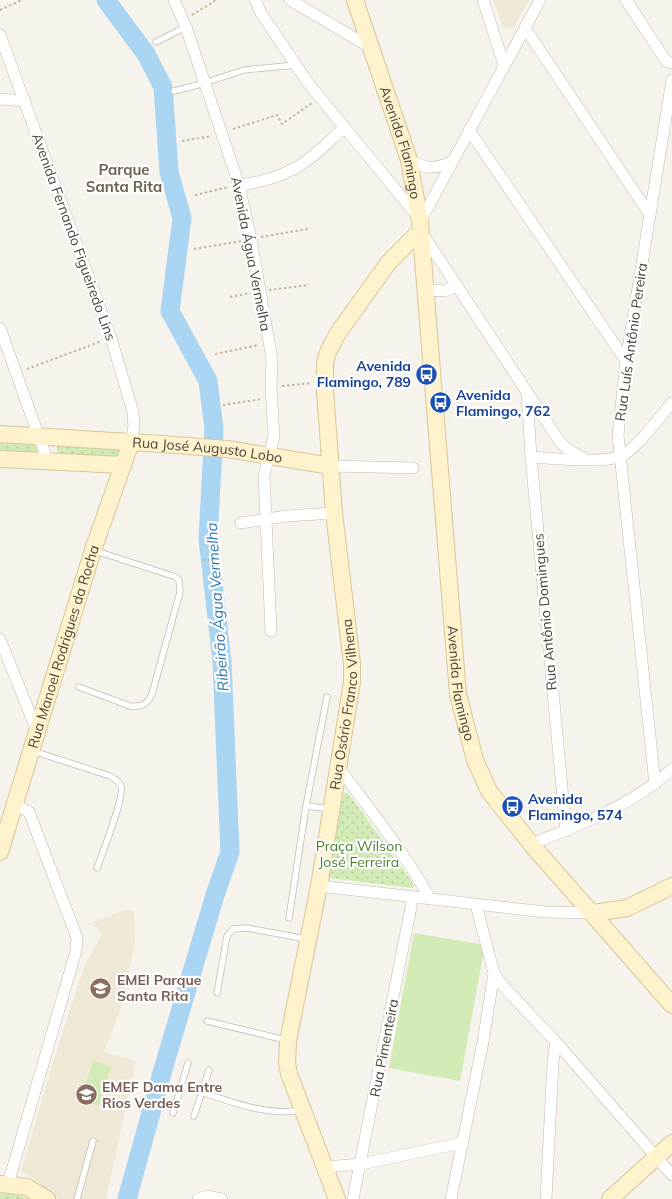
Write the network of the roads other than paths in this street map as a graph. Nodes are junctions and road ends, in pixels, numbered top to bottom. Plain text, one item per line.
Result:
1 (174, 0) edge
2 (255, 0) edge
3 (290, 0) edge
4 (355, 0) edge
5 (483, 0) edge
6 (540, 0) edge
7 (626, 0) edge
8 (185, 23) junction
9 (525, 28) junction
10 (0, 35) edge
11 (156, 42) dead end
12 (370, 47) junction
13 (672, 63) edge
14 (296, 65) junction
15 (504, 65) junction
16 (672, 80) edge
17 (205, 82) junction
18 (174, 91) dead end
19 (0, 99) edge
20 (25, 101) junction
21 (344, 128) junction
22 (469, 130) junction
23 (409, 160) junction
24 (453, 161) junction
25 (240, 185) junction
26 (650, 214) junction
27 (420, 224) junction
28 (457, 286) junction
29 (425, 290) junction
30 (0, 328) edge
31 (626, 361) junction
32 (527, 393) junction
33 (672, 403) edge
34 (0, 434) edge
35 (39, 435) junction
36 (131, 442) junction
37 (269, 456) junction
38 (531, 457) junction
39 (620, 457) junction
40 (0, 459) edge
41 (585, 459) junction
42 (48, 462) junction
43 (123, 465) junction
44 (331, 466) junction
45 (413, 468) dead end
46 (334, 513) junction
47 (265, 520) junction
48 (241, 523) dead end
49 (94, 550) junction
50 (271, 631) dead end
51 (0, 638) edge
52 (79, 687) dead end
53 (327, 697) dead end
54 (37, 731) junction
55 (31, 750) junction
56 (339, 768) junction
57 (672, 769) edge
58 (655, 784) junction
59 (15, 804) junction
60 (306, 806) junction
61 (332, 809) junction
62 (566, 831) junction
63 (531, 844) junction
64 (0, 852) edge
65 (98, 868) dead end
66 (319, 886) junction
67 (672, 886) edge
68 (413, 897) junction
69 (430, 899) junction
70 (476, 905) junction
71 (593, 913) junction
72 (289, 918) dead end
73 (308, 940) junction
74 (494, 973) junction
75 (217, 993) dead end
76 (672, 1005) edge
77 (207, 1021) dead end
78 (288, 1041) junction
79 (556, 1042) junction
80 (188, 1063) dead end
81 (209, 1070) dead end
82 (182, 1086) junction
83 (202, 1092) junction
84 (302, 1109) junction
85 (173, 1113) dead end
86 (194, 1116) dead end
87 (93, 1141) dead end
88 (462, 1143) junction
89 (672, 1143) edge
90 (657, 1158) junction
91 (361, 1164) junction
92 (325, 1167) junction
93 (672, 1175) edge
94 (4, 1184) edge
95 (47, 1199) edge
96 (76, 1199) edge
97 (198, 1199) edge
98 (222, 1199) edge
99 (337, 1199) edge
100 (353, 1199) edge
101 (451, 1199) edge
102 (546, 1199) edge
103 (610, 1199) edge

1 - 8 street, Avenida Água Vermelha
2 - 14 street
3 - 12 street
4 - 12 street, Avenida Flamingo
5 - 15 street
6 - 9 street
7 - 13 street
8 - 11 lane
8 - 17 street, Avenida Água Vermelha
9 - 15 street
9 - 26 street
10 - 20 street, Avenida Fernando Figueiredo Lins
12 - 23 street, Avenida Flamingo
14 - 17 lane
14 - 21 street
15 - 22 street
16 - 26 street, Rua Luís Antônio Pereira
17 - 18 lane
17 - 25 street, Avenida Água Vermelha
19 - 20 street
20 - 36 street, Avenida Fernando Figueiredo Lins
21 - 25 street
21 - 27 street
22 - 24 street
22 - 31 street
23 - 24 street
23 - 27 street, Avenida Flamingo
24 - 27 street
25 - 37 street, Avenida Água Vermelha
26 - 31 street, Rua Luís Antônio Pereira
27 - 28 street
27 - 29 street, Avenida Flamingo
27 - 44 street, Rua Osório Franco Vilhena
28 - 29 street
28 - 32 street
29 - 63 street, Avenida Flamingo
30 - 35 street
31 - 39 street, Rua Luís Antônio Pereira
32 - 38 street, Rua Antônio Domingues
32 - 41 street
33 - 39 street
34 - 35 street, Rua José Augusto Lobo
35 - 36 street, Rua José Augusto Lobo
35 - 42 street
36 - 37 street, Rua José Augusto Lobo
36 - 43 street, Rua Manoel Rodrigues da Rocha
37 - 44 street, Rua José Augusto Lobo
37 - 47 street, Avenida Água Vermelha
38 - 41 street
38 - 62 street, Rua Antônio Domingues
39 - 41 street
39 - 58 street, Rua Luís Antônio Pereira
40 - 42 street, Rua José Augusto Lobo
42 - 43 street, Rua José Augusto Lobo
43 - 49 street, Rua Manoel Rodrigues da Rocha
44 - 45 street, Rua José Augusto Lobo
44 - 46 street, Rua Osório Franco Vilhena
46 - 47 street
46 - 56 street, Rua Osório Franco Vilhena
47 - 48 street
47 - 50 street, Avenida Água Vermelha
49 - 52 lane
49 - 54 street, Rua Manoel Rodrigues da Rocha
51 - 54 street
53 - 60 lane
54 - 55 street, Rua Manoel Rodrigues da Rocha
55 - 59 street, Rua Manoel Rodrigues da Rocha
55 - 65 lane
56 - 61 street, Rua Osório Franco Vilhena
56 - 69 street
57 - 58 street
58 - 62 street
59 - 64 street, Rua Manoel Rodrigues da Rocha
59 - 94 street
60 - 61 lane
60 - 72 lane
61 - 66 street, Rua Osório Franco Vilhena
62 - 63 street
63 - 71 street, Avenida Flamingo
66 - 68 street
66 - 73 street, Rua Osório Franco Vilhena
67 - 71 street
68 - 69 street
68 - 91 street, Rua Pimenteira
69 - 70 street
70 - 71 street
70 - 74 street
71 - 76 street, Avenida Flamingo
73 - 75 lane
73 - 78 street, Rua Osório Franco Vilhena
74 - 79 street
74 - 88 street
77 - 78 lane
78 - 84 street, Rua Osório Franco Vilhena
79 - 90 street
79 - 102 street
80 - 82 lane
81 - 83 lane
82 - 83 lane
82 - 85 lane
83 - 84 lane
83 - 86 lane
84 - 92 street, Rua Osório Franco Vilhena
87 - 96 lane
88 - 91 street
88 - 101 street
89 - 90 street
90 - 93 street
90 - 103 street
91 - 92 street
91 - 100 street, Rua Pimenteira
92 - 99 street, Rua Osório Franco Vilhena
94 - 95 street
97 - 98 street

